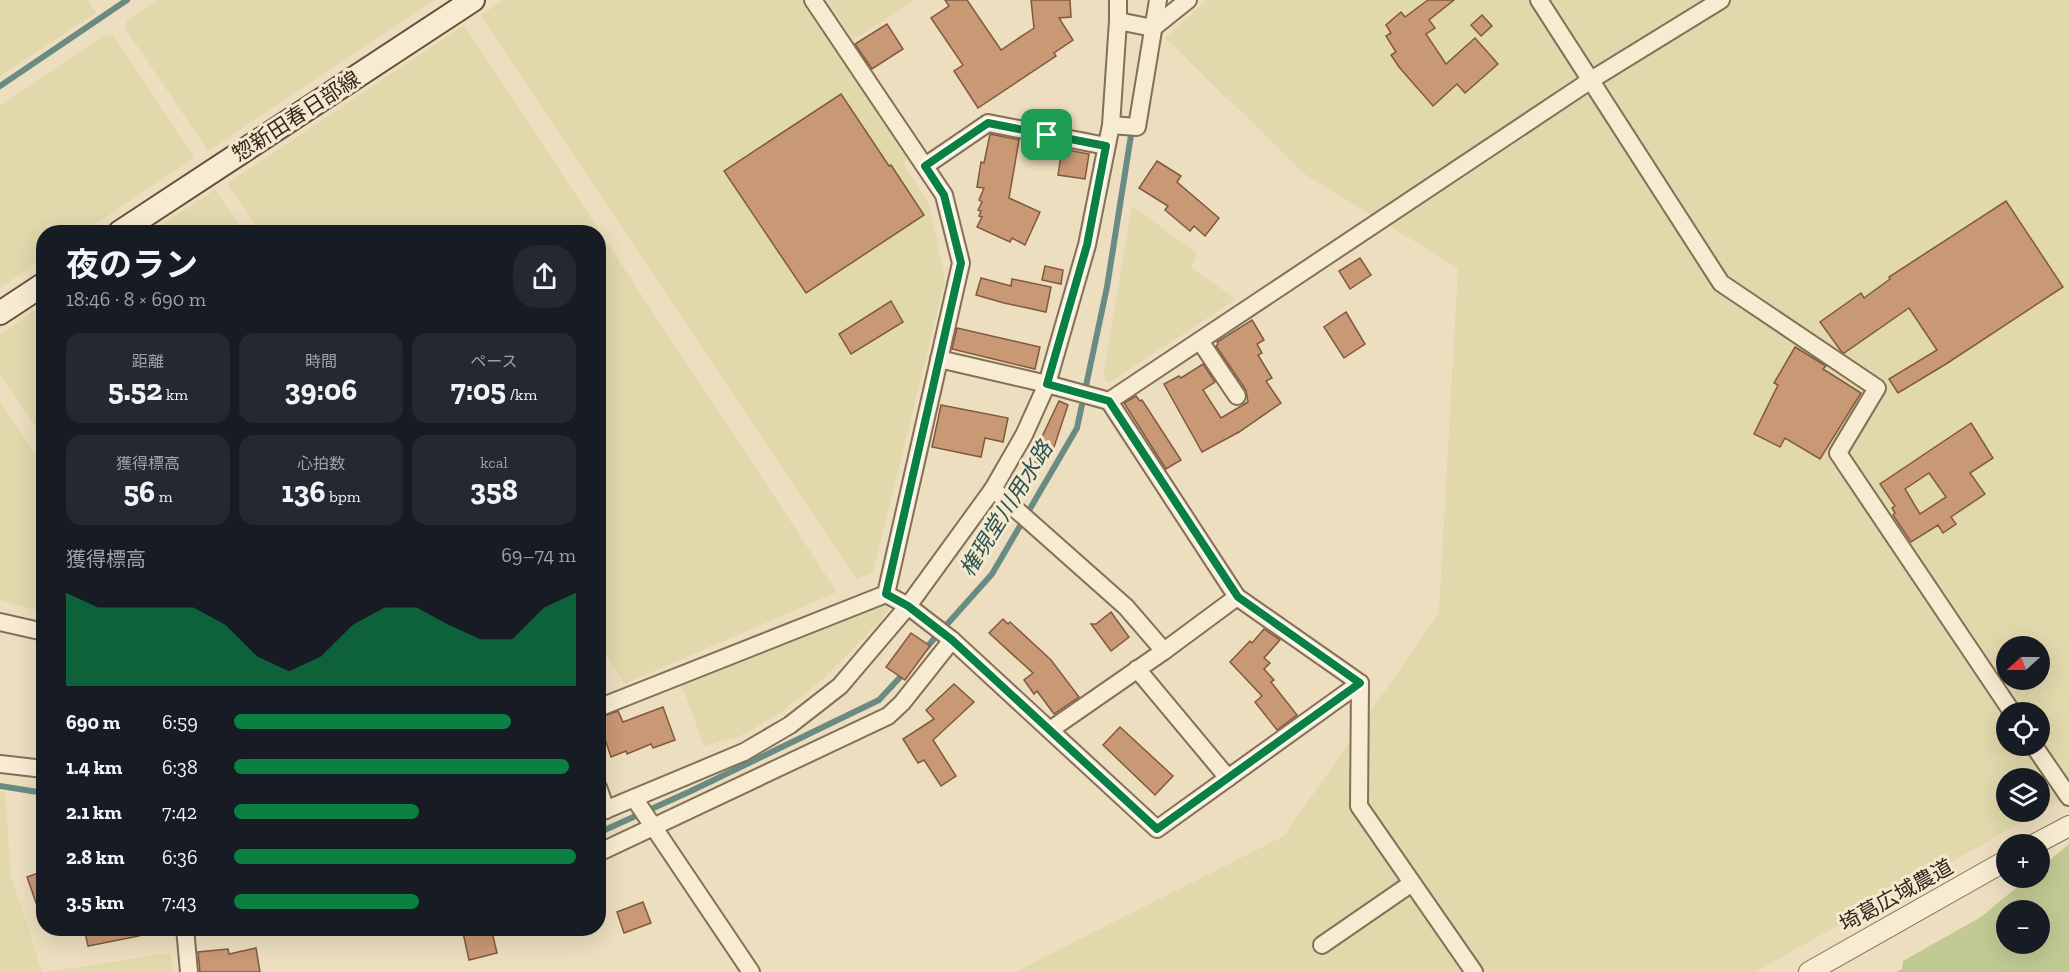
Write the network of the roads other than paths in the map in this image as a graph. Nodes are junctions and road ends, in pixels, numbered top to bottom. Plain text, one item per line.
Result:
1 (472, 0) edge
2 (813, 0) edge
3 (1118, 0) edge
4 (1158, 0) edge
5 (1188, 0) edge
6 (1539, 0) edge
7 (1721, 0) edge
8 (1118, 21) junction
9 (1153, 28) junction
10 (1591, 80) junction
11 (1111, 125) junction
12 (1106, 146) junction
13 (925, 166) junction
14 (131, 225) edge
15 (36, 289) edge
16 (0, 313) edge
17 (1200, 341) junction
18 (939, 359) junction
19 (1047, 384) junction
20 (1237, 396) dead end
21 (1109, 401) junction
22 (993, 489) junction
23 (886, 594) junction
24 (1238, 597) junction
25 (908, 606) junction
26 (0, 622) edge
27 (36, 630) edge
28 (952, 640) junction
29 (1164, 651) junction
30 (1137, 669) junction
31 (1360, 683) junction
32 (2005, 702) edge
33 (606, 705) edge
34 (1050, 730) junction
35 (2041, 756) edge
36 (0, 764) edge
37 (36, 768) edge
38 (1228, 778) junction
39 (2069, 797) edge
40 (634, 798) junction
41 (606, 809) edge
42 (2069, 826) edge
43 (653, 827) junction
44 (2050, 836) edge
45 (606, 849) edge
46 (1996, 866) edge
47 (1412, 883) junction
48 (186, 936) edge
49 (1322, 945) dead end
50 (189, 972) edge
51 (751, 972) edge
52 (1474, 972) edge
53 (1809, 972) edge

1 - 14 main road, 惣新田春日部線
2 - 13 street
3 - 8 street
4 - 9 street
5 - 9 street
6 - 10 street
7 - 10 street
8 - 9 street
8 - 11 street
9 - 11 street
10 - 17 street
10 - 32 street
11 - 12 street
12 - 13 street
12 - 19 street
13 - 18 street
15 - 16 main road
17 - 20 street
17 - 21 street
18 - 19 street
18 - 23 street
19 - 21 street
19 - 22 street
21 - 24 street
22 - 25 street
22 - 29 street
23 - 25 street
23 - 33 street
24 - 29 street
24 - 31 street
25 - 28 street
25 - 40 street
26 - 27 street
28 - 34 street
28 - 43 street
29 - 30 street
30 - 34 street
30 - 38 street
31 - 38 street
31 - 47 street
34 - 38 street
35 - 39 street
36 - 37 street
40 - 41 street
40 - 43 street
42 - 44 street
43 - 45 street
43 - 51 street
46 - 53 street, 埼葛広域農道
47 - 49 street
47 - 52 street
48 - 50 street

